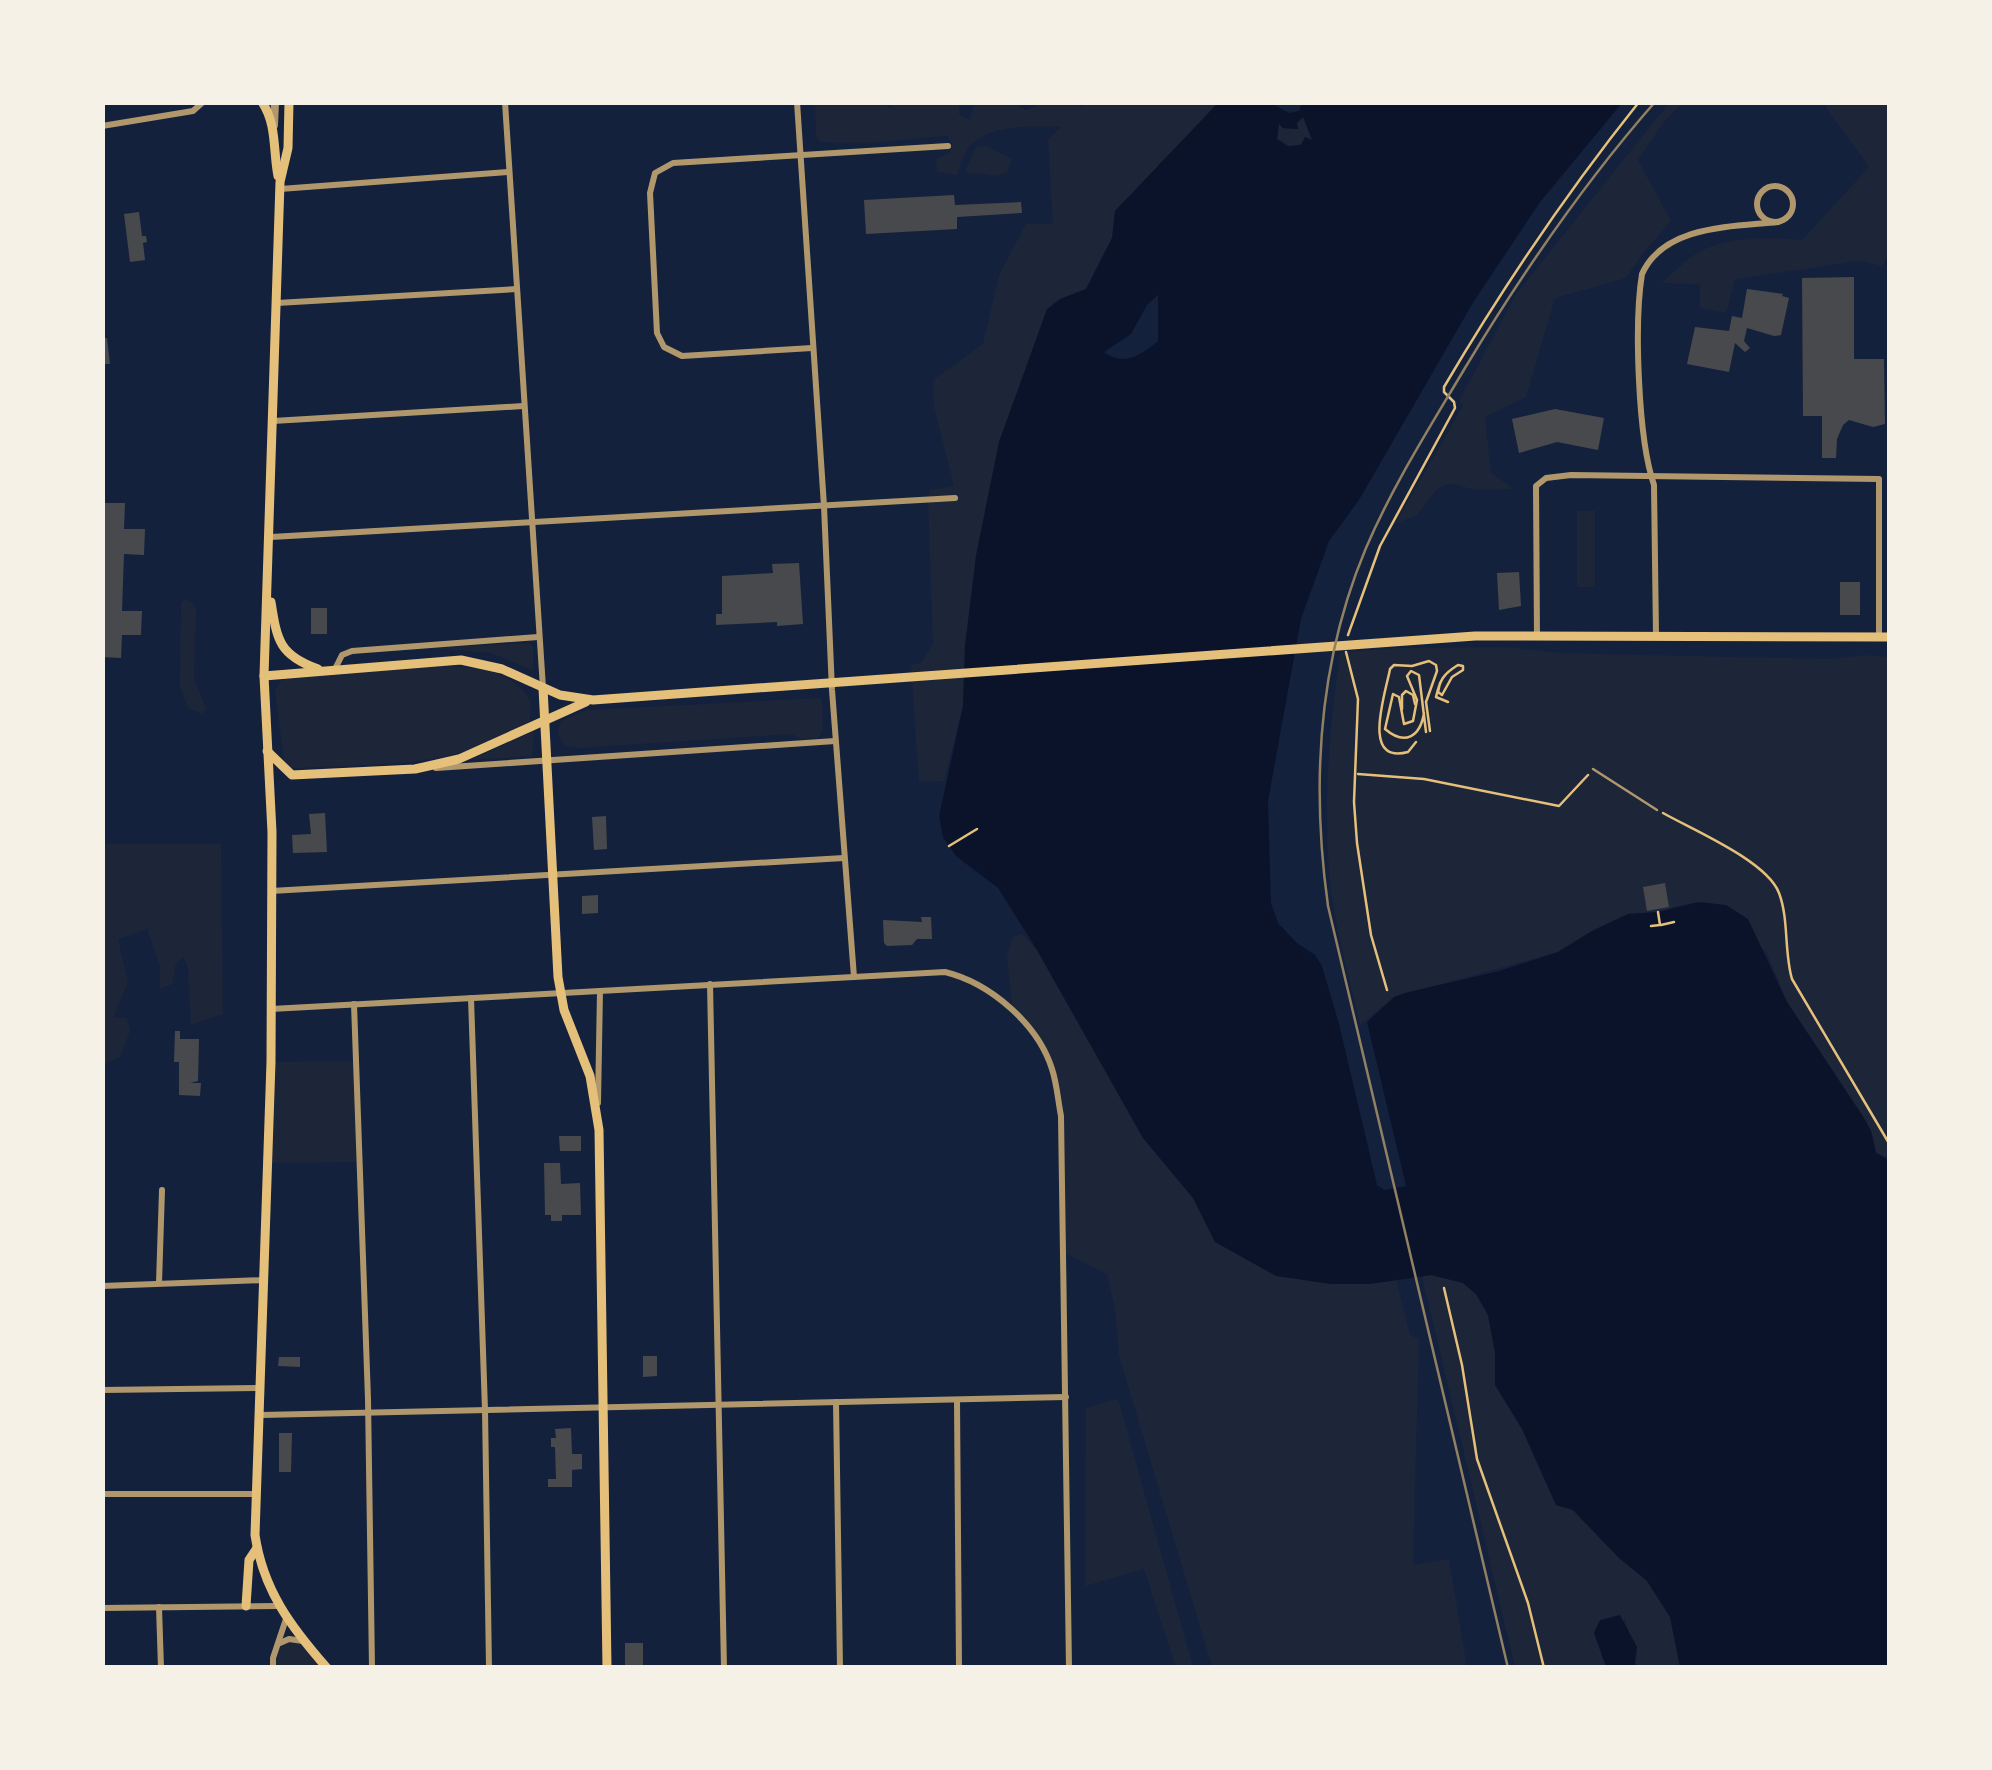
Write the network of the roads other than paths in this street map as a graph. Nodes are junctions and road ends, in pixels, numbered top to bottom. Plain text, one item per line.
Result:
1 (202, 102) edge
2 (262, 102) edge
3 (275, 102) edge
4 (290, 102) edge
5 (504, 102) edge
6 (797, 102) edge
7 (274, 124) junction
8 (102, 126) edge
9 (948, 146) dead end
10 (801, 153) junction
11 (508, 172) junction
12 (280, 186) junction
13 (1778, 222) junction
14 (518, 288) junction
15 (277, 303) junction
16 (812, 348) junction
17 (524, 406) junction
18 (273, 421) junction
19 (1651, 476) junction
20 (955, 498) dead end
21 (824, 506) junction
22 (530, 523) junction
23 (271, 537) junction
24 (269, 586) junction
25 (1656, 635) junction
26 (1538, 636) junction
27 (538, 637) junction
28 (1886, 638) edge
29 (335, 669) junction
30 (321, 670) junction
31 (264, 676) junction
32 (543, 688) junction
33 (593, 700) junction
34 (546, 718) junction
35 (836, 742) junction
36 (268, 751) junction
37 (546, 762) junction
38 (415, 769) junction
39 (1594, 769) road end
40 (1657, 810) road end
41 (844, 858) junction
42 (551, 876) junction
43 (271, 892) junction
44 (854, 977) junction
45 (710, 984) junction
46 (600, 990) junction
47 (560, 993) junction
48 (471, 998) junction
49 (354, 1004) junction
50 (271, 1008) junction
51 (598, 1120) junction
52 (162, 1190) dead end
53 (265, 1280) junction
54 (159, 1283) junction
55 (102, 1286) edge
56 (262, 1388) junction
57 (102, 1390) edge
58 (1066, 1397) junction
59 (957, 1400) junction
60 (836, 1402) junction
61 (718, 1405) junction
62 (605, 1408) junction
63 (485, 1410) junction
64 (368, 1412) junction
65 (261, 1415) junction
66 (102, 1494) edge
67 (256, 1494) junction
68 (257, 1548) junction
69 (246, 1606) junction
70 (277, 1606) junction
71 (159, 1607) junction
72 (102, 1608) edge
73 (286, 1619) junction
74 (303, 1641) junction
75 (278, 1644) junction
76 (161, 1668) edge
77 (273, 1668) edge
78 (328, 1668) edge
79 (372, 1668) edge
80 (489, 1668) edge
81 (607, 1668) edge
82 (724, 1668) edge
83 (840, 1668) edge
84 (960, 1668) edge
85 (1069, 1668) edge

1 - 8 street
2 - 7 main road
3 - 7 street
4 - 12 main road
5 - 11 street
6 - 10 street
7 - 12 main road
9 - 10 street
10 - 16 street
10 - 16 street
11 - 12 street
11 - 14 street
12 - 15 main road
13 - 13 street
13 - 19 street
14 - 15 street
14 - 17 street
15 - 18 main road
16 - 21 street
17 - 18 street
17 - 22 street
18 - 23 main road
19 - 25 street
19 - 26 street
19 - 28 street
20 - 21 street
21 - 22 street
21 - 35 street
22 - 23 street
22 - 27 street
23 - 24 main road
24 - 30 main road
24 - 31 main road
25 - 26 main road
25 - 28 main road
26 - 33 main road
27 - 29 street
27 - 32 street
29 - 30 main road
29 - 32 main road
30 - 31 main road
31 - 36 main road
32 - 33 main road
32 - 34 main road
33 - 34 main road
34 - 37 main road
34 - 38 main road
35 - 37 street
35 - 41 street
36 - 38 main road
36 - 43 main road
37 - 38 street
37 - 42 main road
39 - 40 lane
41 - 42 street
41 - 44 street
42 - 43 street
42 - 47 main road
43 - 50 main road
44 - 45 street
44 - 58 street
45 - 46 street
45 - 61 street
46 - 47 street
46 - 51 street
47 - 48 street
47 - 51 main road
48 - 49 street
48 - 63 street
49 - 50 street
49 - 64 street
50 - 53 main road
51 - 62 main road
52 - 54 street
53 - 54 street
53 - 56 main road
54 - 55 street
56 - 57 street
56 - 65 main road
58 - 59 street
58 - 85 street
59 - 60 street
59 - 84 street
60 - 61 street
60 - 83 street
61 - 62 street
61 - 82 street
62 - 63 street
62 - 81 main road
63 - 64 street
63 - 80 street
64 - 65 street
64 - 79 street
65 - 67 main road
66 - 67 street
67 - 68 main road
68 - 69 main road
68 - 70 main road
69 - 70 street
69 - 71 street
70 - 73 main road
71 - 72 street
71 - 76 street
73 - 74 main road
73 - 75 street
74 - 75 street
74 - 78 main road
75 - 77 street

